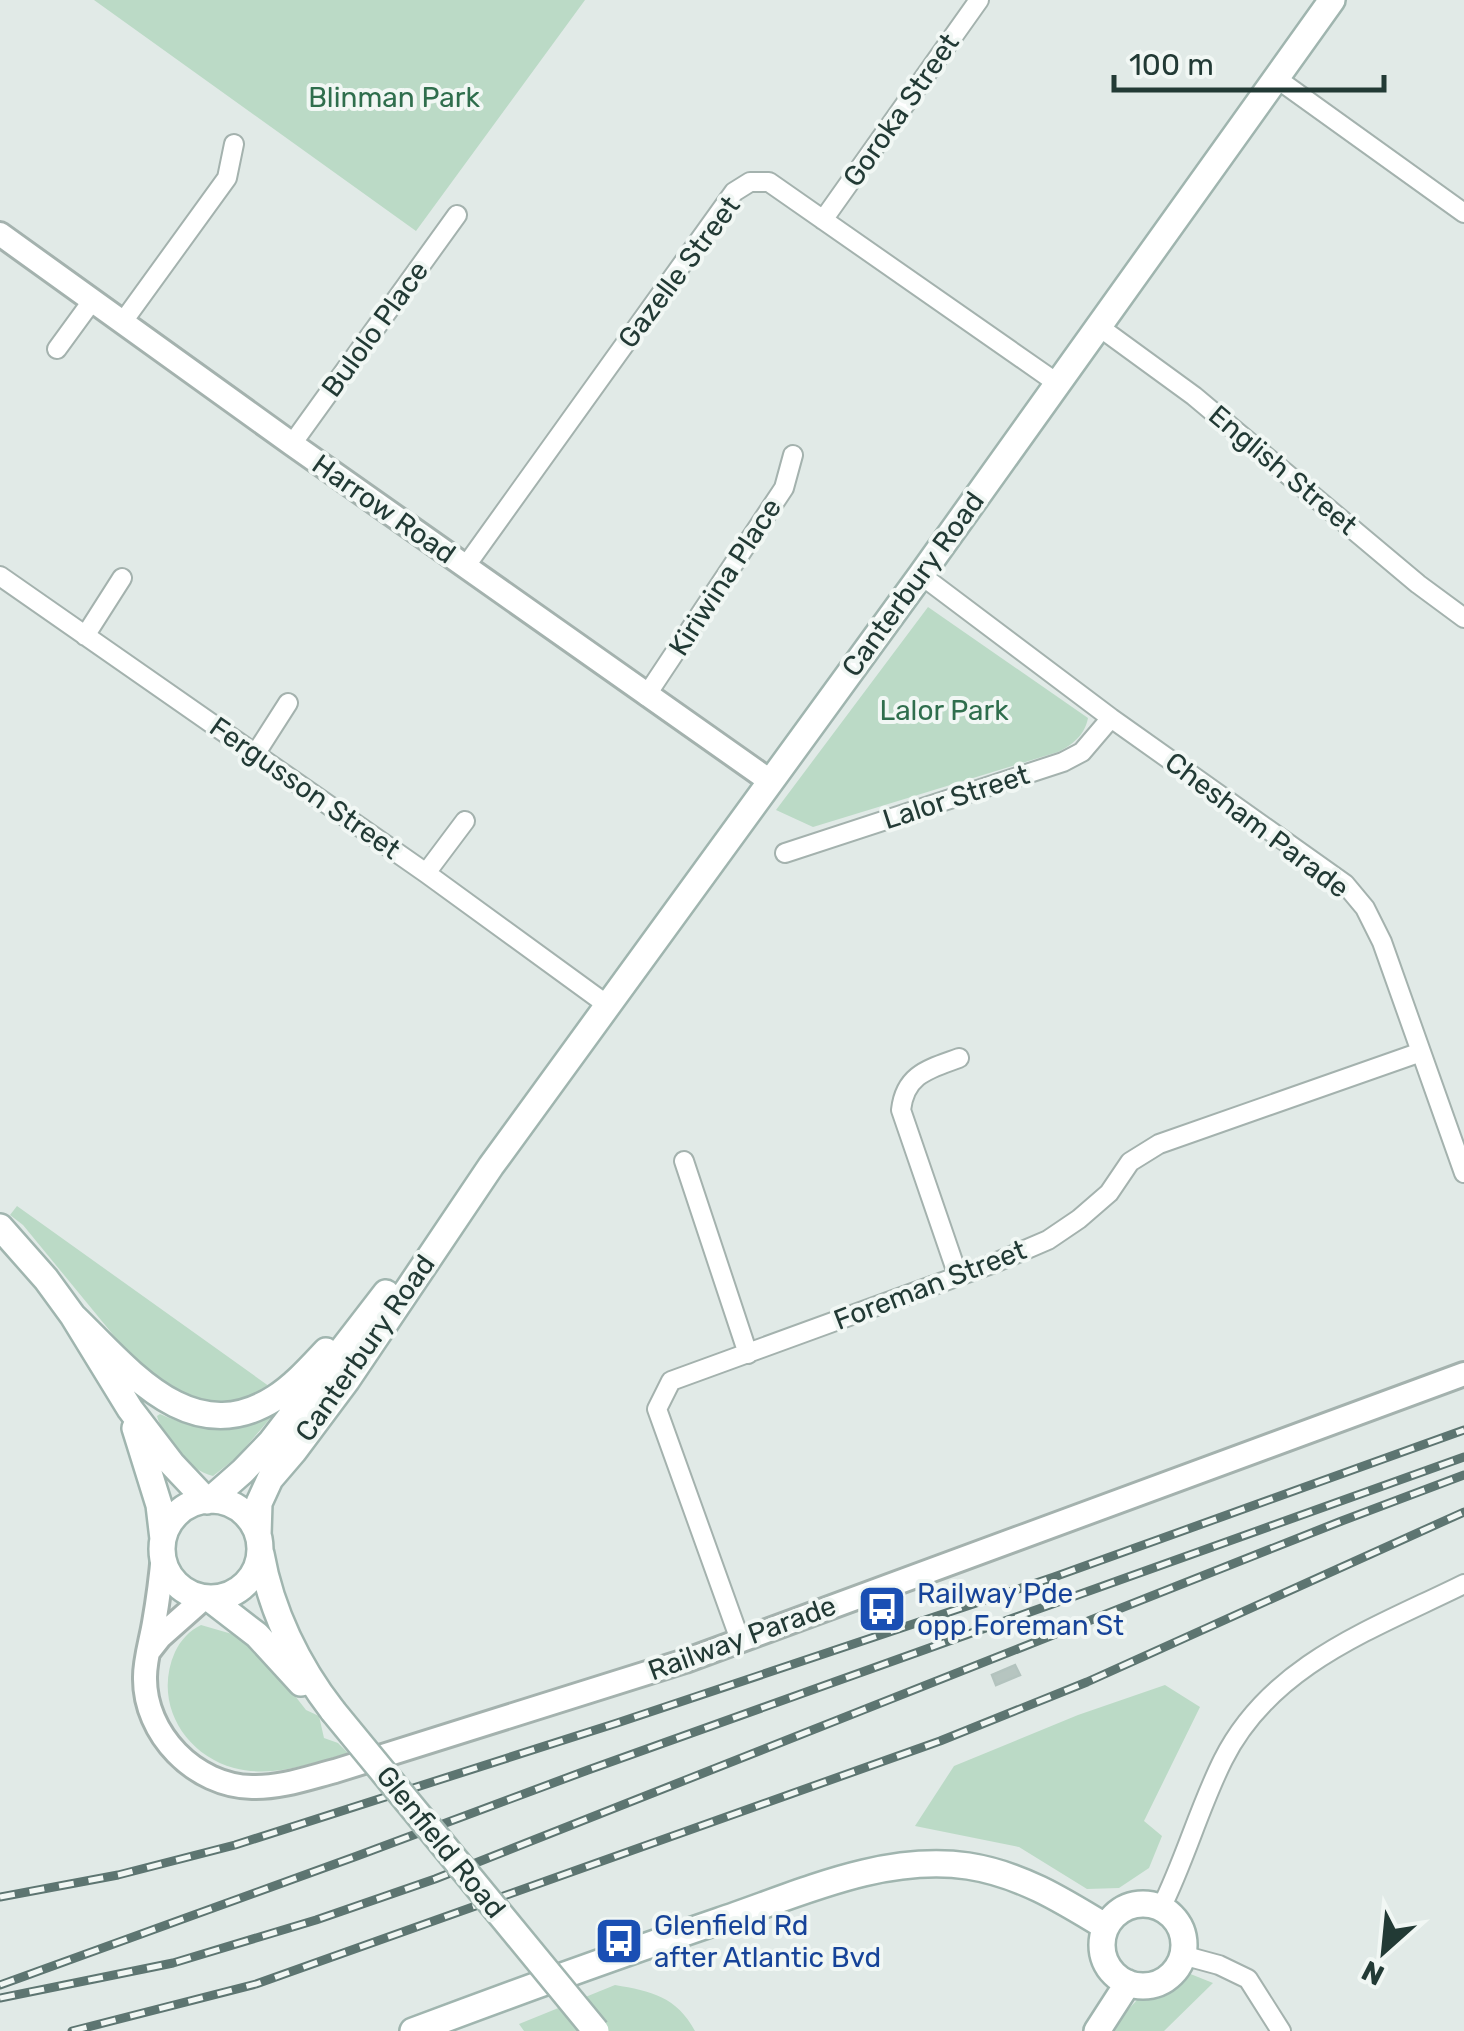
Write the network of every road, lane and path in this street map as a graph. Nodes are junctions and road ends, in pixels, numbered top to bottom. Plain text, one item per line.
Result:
1 (979, 0) edge
2 (1332, 0) edge
3 (1276, 78) junction
4 (234, 144) dead end
5 (457, 214) dead end
6 (1464, 214) edge
7 (823, 220) junction
8 (0, 234) edge
9 (92, 301) junction
10 (122, 323) junction
11 (1098, 326) junction
12 (56, 349) dead end
13 (1057, 383) junction
14 (292, 444) junction
15 (792, 454) dead end
16 (465, 567) junction
17 (921, 574) junction
18 (0, 576) edge
19 (122, 578) dead end
20 (1464, 618) edge
21 (85, 636) junction
22 (646, 696) junction
23 (288, 703) dead end
24 (1112, 718) junction
25 (256, 753) junction
26 (770, 781) junction
27 (465, 821) dead end
28 (785, 853) dead end
29 (426, 873) junction
30 (606, 1004) junction
31 (1421, 1052) junction
32 (959, 1058) dead end
33 (684, 1161) dead end
34 (490, 1166) junction
35 (1464, 1173) edge
36 (0, 1227) edge
37 (399, 1276) junction
38 (958, 1276) junction
39 (74, 1316) junction
40 (748, 1354) junction
41 (1464, 1374) edge
42 (130, 1410) junction
43 (209, 1501) junction
44 (260, 1542) junction
45 (163, 1549) junction
46 (1464, 1584) edge
47 (206, 1598) junction
48 (740, 1640) junction
49 (148, 1652) junction
50 (331, 1708) junction
51 (1161, 1908) junction
52 (1106, 1927) junction
53 (1182, 1955) junction
54 (1128, 1982) junction
55 (412, 2031) edge
56 (596, 2031) edge
57 (1097, 2031) edge
58 (1281, 2031) edge

1 - 7 street, Goroka Street
2 - 3 main road, Canterbury Road
3 - 6 street
3 - 11 main road, Canterbury Road
4 - 10 street
5 - 14 street, Bulolo Place
7 - 13 street, Gazelle Street
7 - 16 street, Gazelle Street
8 - 9 street, Harrow Road
9 - 10 street, Harrow Road
9 - 12 street
10 - 14 street, Harrow Road
11 - 13 main road, Canterbury Road
11 - 20 street, English Street
13 - 17 main road, Canterbury Road
14 - 16 street, Harrow Road
15 - 22 street, Kiriwina Place
16 - 22 street, Harrow Road
17 - 24 street, Chesham Parade
17 - 26 main road, Canterbury Road
18 - 21 street, Fergusson Street
19 - 21 street
21 - 25 street, Fergusson Street
22 - 26 street, Harrow Road
23 - 25 street
24 - 28 street, Lalor Street
24 - 31 street, Chesham Parade
25 - 29 street, Fergusson Street
26 - 30 main road, Canterbury Road
27 - 29 street
29 - 30 street, Fergusson Street
30 - 34 main road, Canterbury Road
31 - 35 street, Chesham Parade
31 - 38 street, Foreman Street
32 - 38 street
33 - 40 street
34 - 37 main road, Canterbury Road
34 - 44 main road, Canterbury Road
36 - 39 main road
37 - 39 main road
37 - 43 main road, Canterbury Road
38 - 40 street, Foreman Street
39 - 42 main road
40 - 48 street, Foreman Street
41 - 48 street, Railway Parade
42 - 43 main road
42 - 45 main road
43 - 44 main road
43 - 45 main road
44 - 47 main road
44 - 50 main road, Glenfield Road
45 - 47 main road
45 - 49 street, Railway Parade
46 - 51 street
47 - 49 street
47 - 50 main road, Glenfield Road
48 - 49 street, Railway Parade
50 - 56 main road, Glenfield Road, bridge
51 - 52 main road
51 - 53 main road
52 - 54 main road
52 - 55 main road
53 - 54 main road
53 - 58 street
54 - 57 main road

